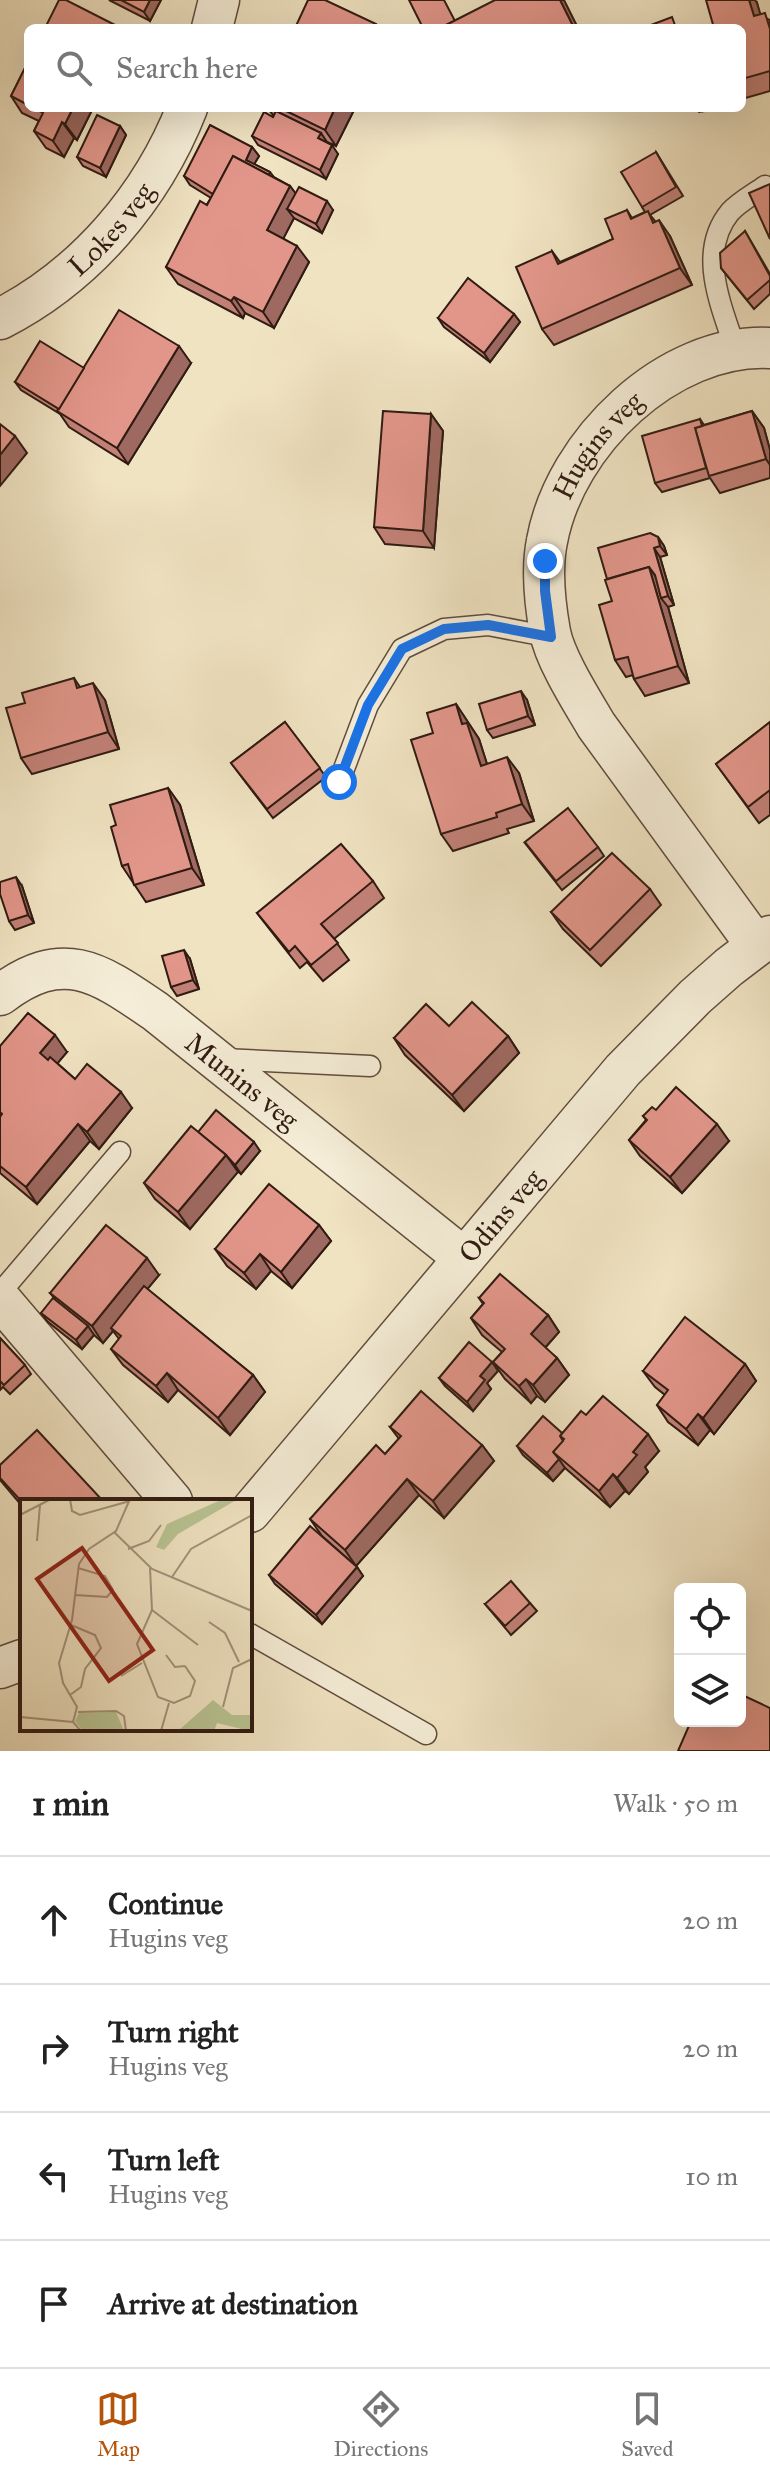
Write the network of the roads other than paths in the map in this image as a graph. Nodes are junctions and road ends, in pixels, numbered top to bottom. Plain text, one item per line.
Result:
1 (219, 0) edge
2 (213, 24) edge
3 (185, 112) edge
4 (765, 186) edge
5 (0, 319) edge
6 (752, 348) edge
7 (551, 637) junction
8 (339, 782) dead end
9 (763, 941) edge
10 (0, 995) edge
11 (214, 1058) junction
12 (370, 1066) dead end
13 (120, 1152) dead end
14 (464, 1258) junction
15 (0, 1296) edge
16 (170, 1499) edge
17 (252, 1510) edge
18 (252, 1635) edge
19 (20, 1661) edge
20 (0, 1668) edge
21 (426, 1734) dead end

1 - 2 street
3 - 5 street, Lokes veg
4 - 6 lane
6 - 7 street, Hugins veg
7 - 8 lane
7 - 9 street, Hugins veg
9 - 14 street, Odins veg
10 - 11 street, Munins veg
11 - 12 lane
11 - 14 street, Munins veg
13 - 15 lane
14 - 17 street, Odins veg
15 - 16 street
18 - 21 lane
19 - 20 street

